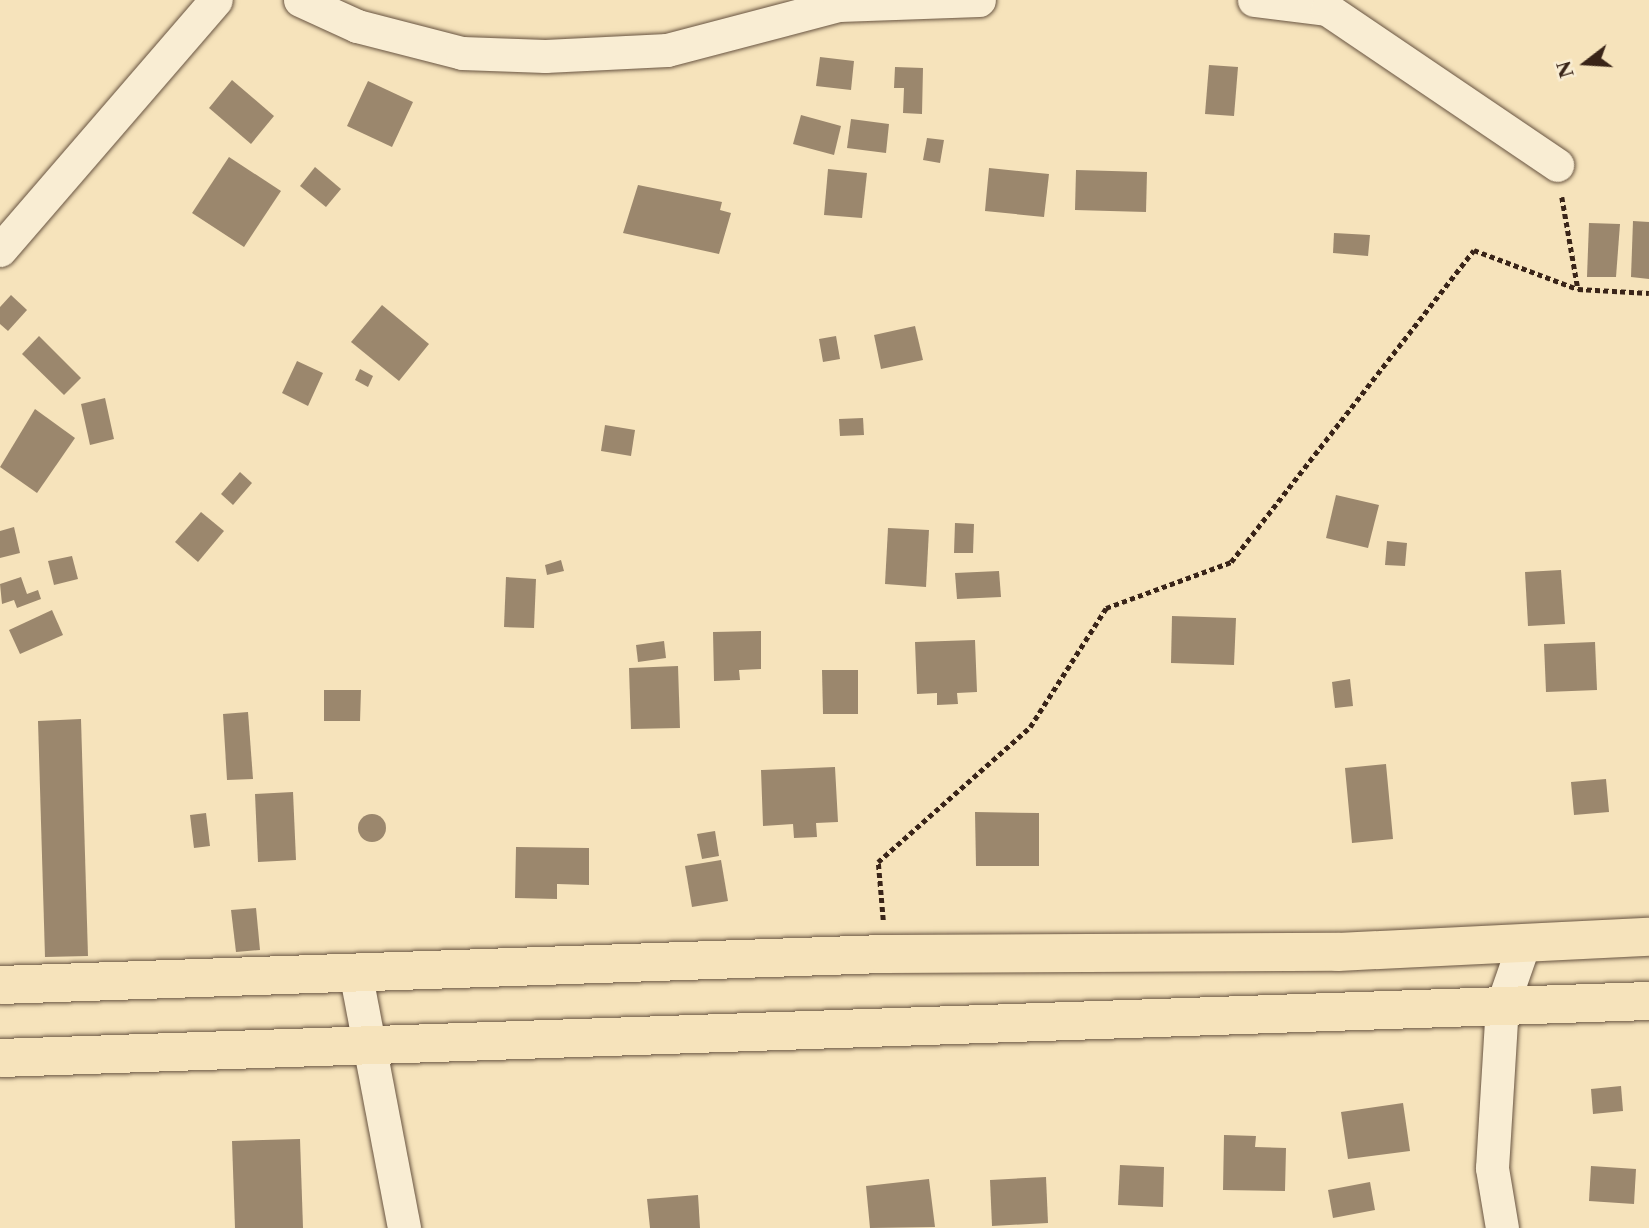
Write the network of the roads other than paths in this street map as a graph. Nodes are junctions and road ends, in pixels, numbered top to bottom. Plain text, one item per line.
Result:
1 (216, 0) edge
2 (300, 0) edge
3 (979, 0) edge
4 (1254, 0) edge
5 (1557, 165) road end
6 (0, 250) edge
7 (1649, 937) edge
8 (1524, 943) junction
9 (356, 976) junction
10 (0, 985) edge
11 (1649, 1001) edge
12 (1502, 1006) junction
13 (374, 1049) junction
14 (0, 1058) edge
15 (404, 1228) edge
16 (1502, 1228) edge

1 - 6 street
2 - 3 street
4 - 5 street
7 - 8 main road
8 - 9 main road
8 - 12 street
9 - 10 main road
9 - 13 street
11 - 12 main road
12 - 13 main road
12 - 16 street
13 - 14 main road
13 - 15 street

